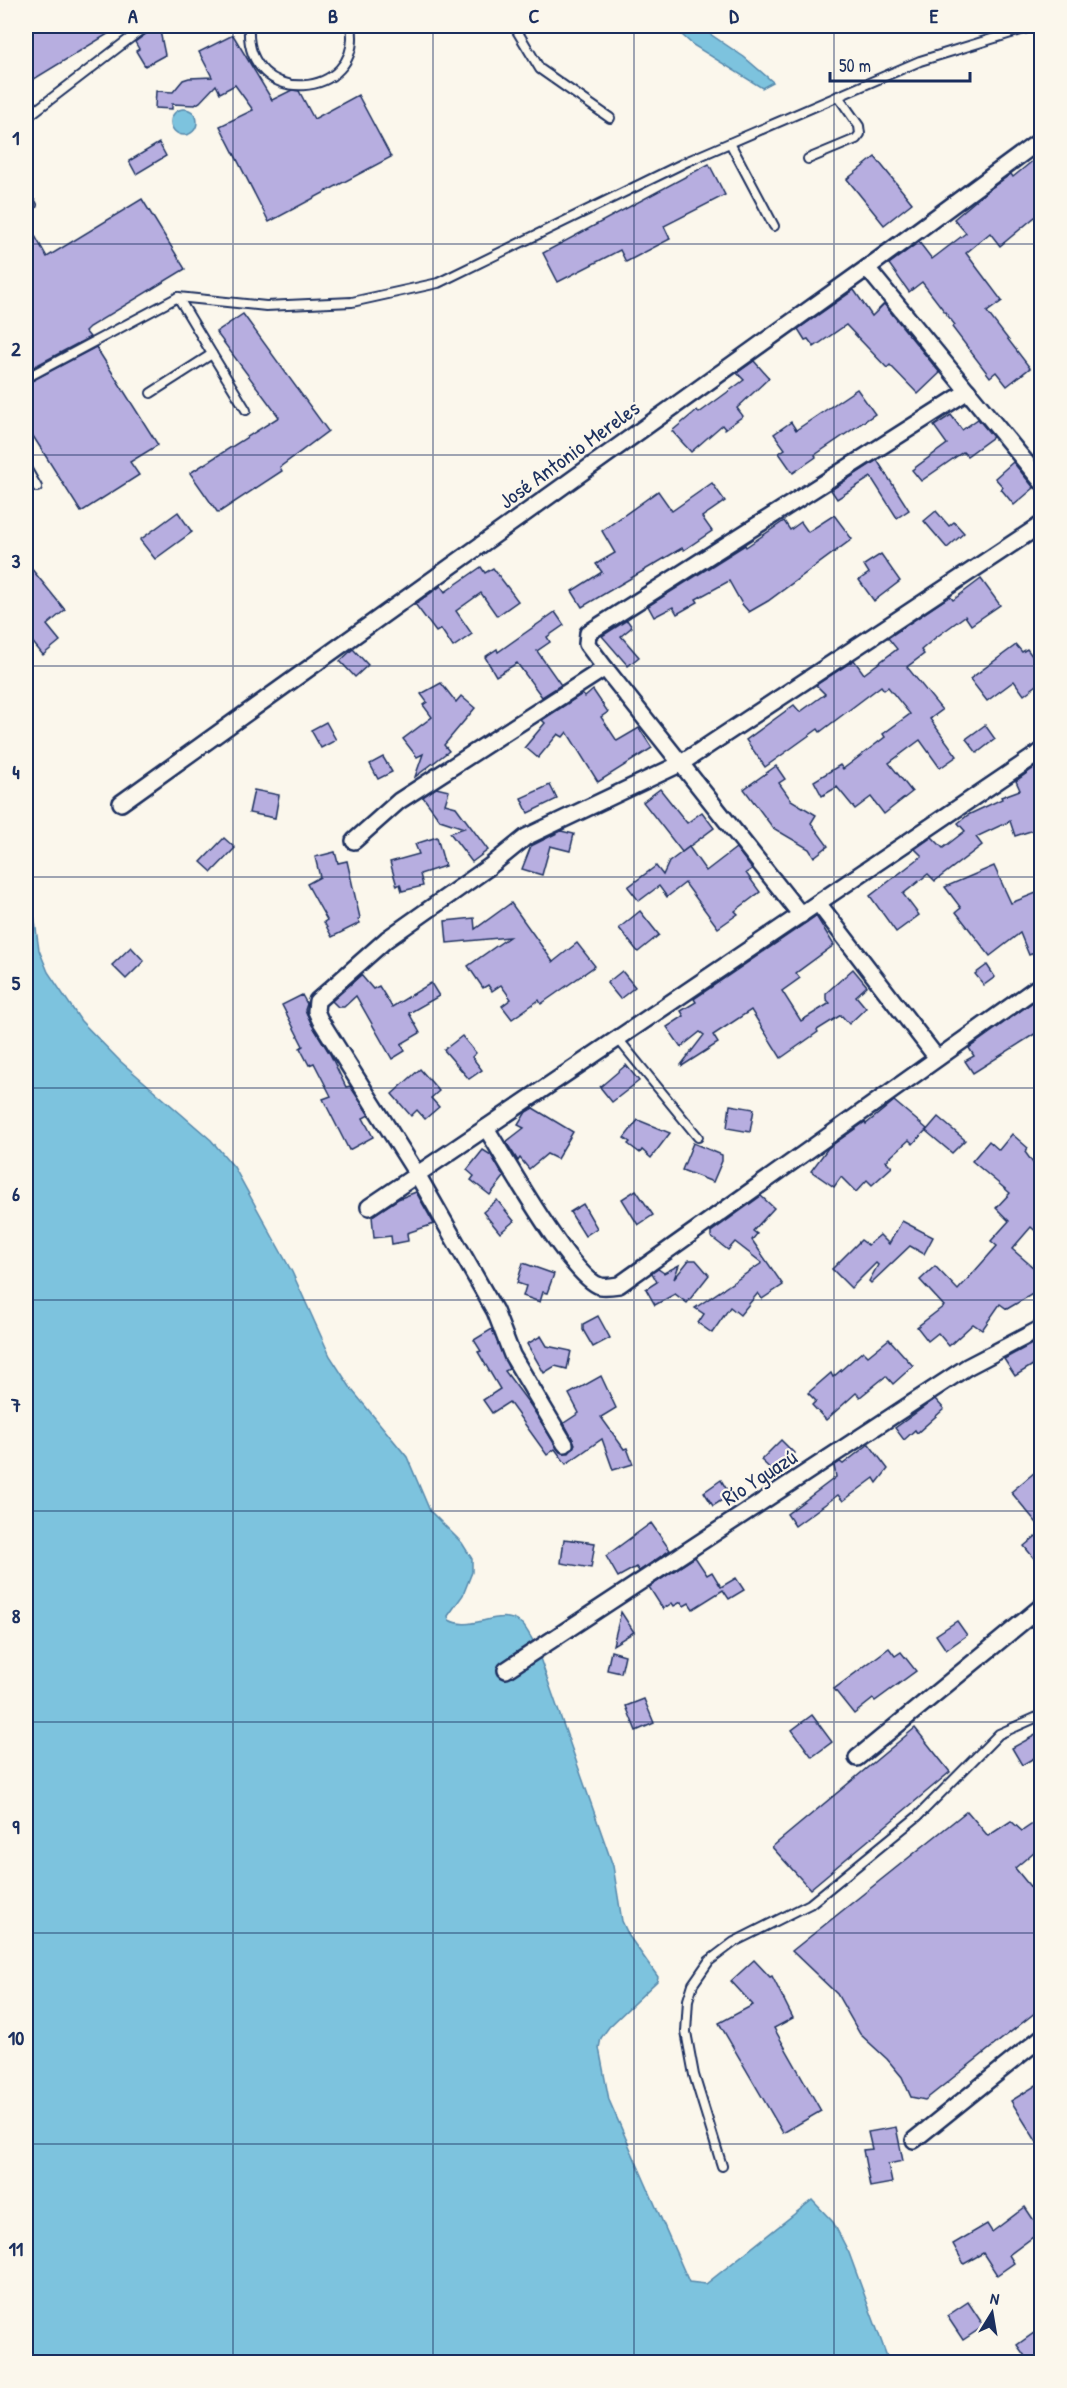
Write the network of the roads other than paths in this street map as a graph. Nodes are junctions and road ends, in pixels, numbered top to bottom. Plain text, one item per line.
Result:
1 (146, 26) edge
2 (249, 26) edge
3 (351, 26) edge
4 (514, 26) edge
5 (1034, 26) edge
6 (1015, 28) edge
7 (838, 96) junction
8 (26, 118) edge
9 (610, 118) dead end
10 (1041, 139) edge
11 (730, 143) junction
12 (808, 159) dead end
13 (26, 197) edge
14 (32, 206) dead end
15 (774, 226) dead end
16 (867, 268) junction
17 (178, 297) junction
18 (212, 354) junction
19 (26, 378) edge
20 (968, 391) junction
21 (151, 393) dead end
22 (246, 410) dead end
23 (26, 468) edge
24 (1041, 482) edge
25 (37, 488) dead end
26 (1041, 524) edge
27 (605, 669) junction
28 (1041, 751) edge
29 (680, 764) junction
30 (121, 802) dead end
31 (354, 841) dead end
32 (818, 903) junction
33 (801, 915) junction
34 (1041, 984) edge
35 (619, 1040) junction
36 (937, 1058) junction
37 (486, 1128) junction
38 (698, 1137) dead end
39 (417, 1174) junction
40 (369, 1207) dead end
41 (1041, 1328) edge
42 (565, 1444) dead end
43 (1041, 1606) edge
44 (506, 1670) dead end
45 (1041, 1715) edge
46 (857, 1758) dead end
47 (1041, 2037) edge
48 (914, 2140) dead end
49 (722, 2166) dead end

1 - 8 lane
2 - 3 lane
4 - 9 lane
5 - 6 lane
6 - 7 lane
7 - 11 lane
7 - 12 lane
10 - 16 street, José Antonio Mereles
11 - 15 lane
11 - 17 lane
13 - 14 lane
16 - 20 street
16 - 30 street, José Antonio Mereles
17 - 18 lane
17 - 19 lane
18 - 21 lane
18 - 22 lane
20 - 24 street
20 - 27 street
23 - 25 lane
26 - 29 street
27 - 29 street
27 - 31 street
28 - 32 street
29 - 33 street
29 - 39 street
32 - 33 street
32 - 36 street
33 - 35 street
34 - 36 street
35 - 37 street
35 - 38 lane
36 - 37 street
37 - 39 street
39 - 40 street
39 - 42 street
41 - 44 street, Río Yguazú
43 - 46 street
45 - 49 lane
47 - 48 street

